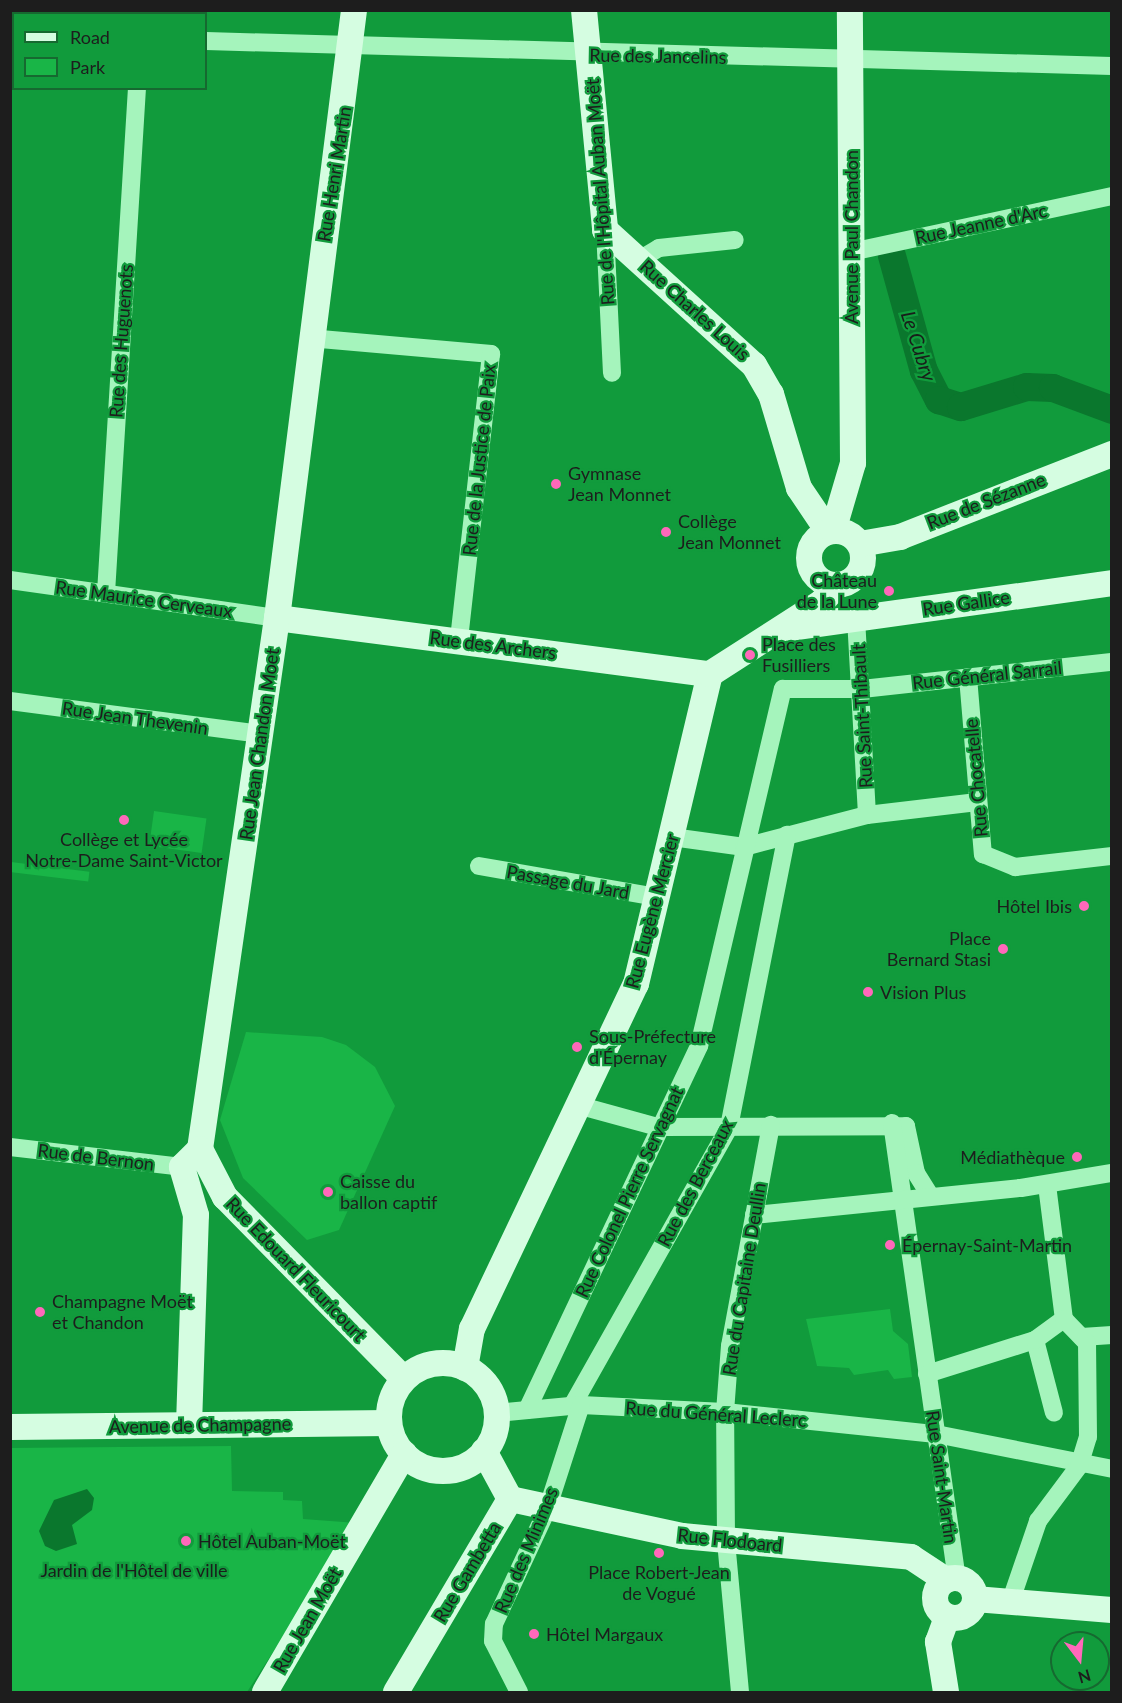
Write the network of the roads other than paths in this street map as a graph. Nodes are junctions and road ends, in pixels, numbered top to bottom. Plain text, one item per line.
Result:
1 (354, 10) edge
2 (584, 10) edge
3 (850, 10) edge
4 (207, 42) edge
5 (353, 46) junction
6 (591, 55) junction
7 (850, 60) junction
8 (1112, 66) edge
9 (137, 90) edge
10 (1112, 196) edge
11 (605, 230) junction
12 (735, 240) dead end
13 (851, 252) junction
14 (639, 260) junction
15 (309, 338) junction
16 (612, 373) dead end
17 (1112, 454) edge
18 (830, 531) junction
19 (860, 544) junction
20 (10, 580) edge
21 (830, 582) junction
22 (1112, 583) edge
23 (106, 593) junction
24 (277, 618) junction
25 (856, 618) junction
26 (777, 630) junction
27 (459, 641) junction
28 (1112, 662) edge
29 (710, 674) junction
30 (968, 677) junction
31 (862, 689) junction
32 (10, 701) edge
33 (260, 734) junction
34 (976, 802) junction
35 (867, 815) junction
36 (787, 835) junction
37 (672, 837) junction
38 (744, 847) junction
39 (1112, 856) edge
40 (479, 867) dead end
41 (657, 897) junction
42 (581, 1106) junction
43 (892, 1123) junction
44 (771, 1125) junction
45 (658, 1127) junction
46 (729, 1127) junction
47 (10, 1147) edge
48 (200, 1149) junction
49 (182, 1167) junction
50 (1112, 1173) edge
51 (1047, 1185) junction
52 (929, 1194) junction
53 (225, 1197) junction
54 (903, 1197) junction
55 (196, 1215) junction
56 (754, 1215) junction
57 (1064, 1319) junction
58 (1112, 1335) edge
59 (1082, 1337) junction
60 (1035, 1340) junction
61 (465, 1368) junction
62 (927, 1374) junction
63 (404, 1379) junction
64 (576, 1406) junction
65 (528, 1410) junction
66 (725, 1412) junction
67 (496, 1413) junction
68 (1054, 1413) dead end
69 (389, 1423) junction
70 (189, 1425) junction
71 (10, 1427) edge
72 (936, 1434) junction
73 (484, 1451) junction
74 (404, 1454) junction
75 (1080, 1466) junction
76 (1112, 1469) edge
77 (510, 1499) junction
78 (547, 1510) junction
79 (726, 1540) junction
80 (952, 1580) junction
81 (975, 1599) junction
82 (1010, 1603) junction
83 (1112, 1610) edge
84 (948, 1617) junction
85 (265, 1692) edge
86 (396, 1692) edge
87 (519, 1692) edge
88 (740, 1692) edge
89 (946, 1692) edge

1 - 5 main road, Rue Henri Martin
2 - 6 main road, Rue de l'Hôpital Auban Moët
3 - 7 main road, Avenue Paul Chandon
4 - 5 street, Rue des Jancelins
5 - 6 street, Rue des Jancelins
5 - 15 main road, Rue Henri Martin
6 - 7 street, Rue des Jancelins
6 - 11 main road, Rue de l'Hôpital Auban Moët
7 - 8 street, Rue des Jancelins
7 - 13 main road, Avenue Paul Chandon
9 - 23 street, Rue des Huguenots
10 - 13 street, Rue Jeanne d'Arc
11 - 14 main road, Rue Charles Louis
11 - 16 street, Rue de l'Hôpital Auban Moët
12 - 14 street
13 - 18 main road, Avenue Paul Chandon
14 - 18 main road, Rue Charles Louis
15 - 24 main road, Rue Jean Chandon Moet
15 - 27 street, Rue de la Justice de Paix
17 - 19 main road, Rue de Sézanne
18 - 19 main road
18 - 21 main road
19 - 21 main road
20 - 23 street, Rue Maurice Cerveaux
21 - 25 main road
21 - 26 main road
22 - 25 main road, Rue Gallice
23 - 24 street, Rue Maurice Cerveaux
24 - 27 main road, Rue des Archers
24 - 33 main road, Rue Jean Chandon Moet
25 - 26 main road, Rue Gallice
25 - 31 street, Rue Saint-Thibault
26 - 29 main road
27 - 29 main road, Rue des Archers
28 - 30 street, Rue Général Sarrail
29 - 37 main road, Rue Eugène Mercier
30 - 31 street, Rue Général Sarrail
30 - 34 street, Rue Chocatelle
31 - 35 street, Rue Saint-Thibault
31 - 38 street, Rue Colonel Pierre Servagnat
32 - 33 street, Rue Jean Thevenin
33 - 48 main road, Rue Jean Chandon Moet
34 - 35 street
34 - 39 street, Rue Chocatelle
35 - 36 street
36 - 38 street
36 - 46 street, Rue des Berceaux
37 - 38 street
37 - 41 main road, Rue Eugène Mercier
38 - 45 street, Rue Colonel Pierre Servagnat
40 - 41 street, Passage du Jard
41 - 42 main road, Rue Eugène Mercier
42 - 45 street
42 - 61 main road, Rue Eugène Mercier
43 - 44 street
43 - 52 street
43 - 54 street
44 - 46 street
44 - 56 street, Rue du Capitaine Deullin
45 - 46 street
45 - 65 street, Rue Colonel Pierre Servagnat
46 - 64 street, Rue des Berceaux
47 - 49 street, Rue de Bernon
48 - 49 main road
48 - 53 main road, Rue Edouard Fleuricourt
49 - 55 main road
50 - 51 street
51 - 52 street
51 - 57 street
52 - 54 street
53 - 55 main road
53 - 63 main road, Rue Edouard Fleuricourt
54 - 56 street
54 - 62 street, Rue Saint-Martin
55 - 70 main road
56 - 66 street, Rue du Capitaine Deullin
57 - 59 street
57 - 60 street
58 - 59 street
59 - 75 street
60 - 62 street
60 - 68 street
61 - 63 main road
61 - 67 main road
62 - 72 street, Rue Saint-Martin
63 - 69 main road
64 - 65 street, Rue du Général Leclerc
64 - 66 street, Rue du Général Leclerc
64 - 78 street, Rue des Minimes
65 - 67 street, Rue du Général Leclerc
66 - 72 street, Rue du Général Leclerc
66 - 79 street, Rue du Capitaine Deullin
67 - 73 main road
69 - 70 main road, Avenue de Champagne
69 - 74 main road
70 - 71 main road, Avenue de Champagne
72 - 75 street, Rue du Général Leclerc
72 - 80 street, Rue Saint-Martin
73 - 74 main road
73 - 77 main road
74 - 85 main road, Rue Jean Moët
75 - 76 street, Rue du Général Leclerc
75 - 82 street
77 - 78 main road, Rue Flodoard
77 - 86 main road, Rue Gambetta
78 - 79 main road, Rue Flodoard
78 - 87 street, Rue des Minimes
79 - 80 main road, Rue Flodoard
79 - 88 street, Rue du Capitaine Deullin
80 - 81 main road
80 - 84 main road
81 - 82 main road
81 - 84 main road
82 - 83 main road
84 - 89 main road

